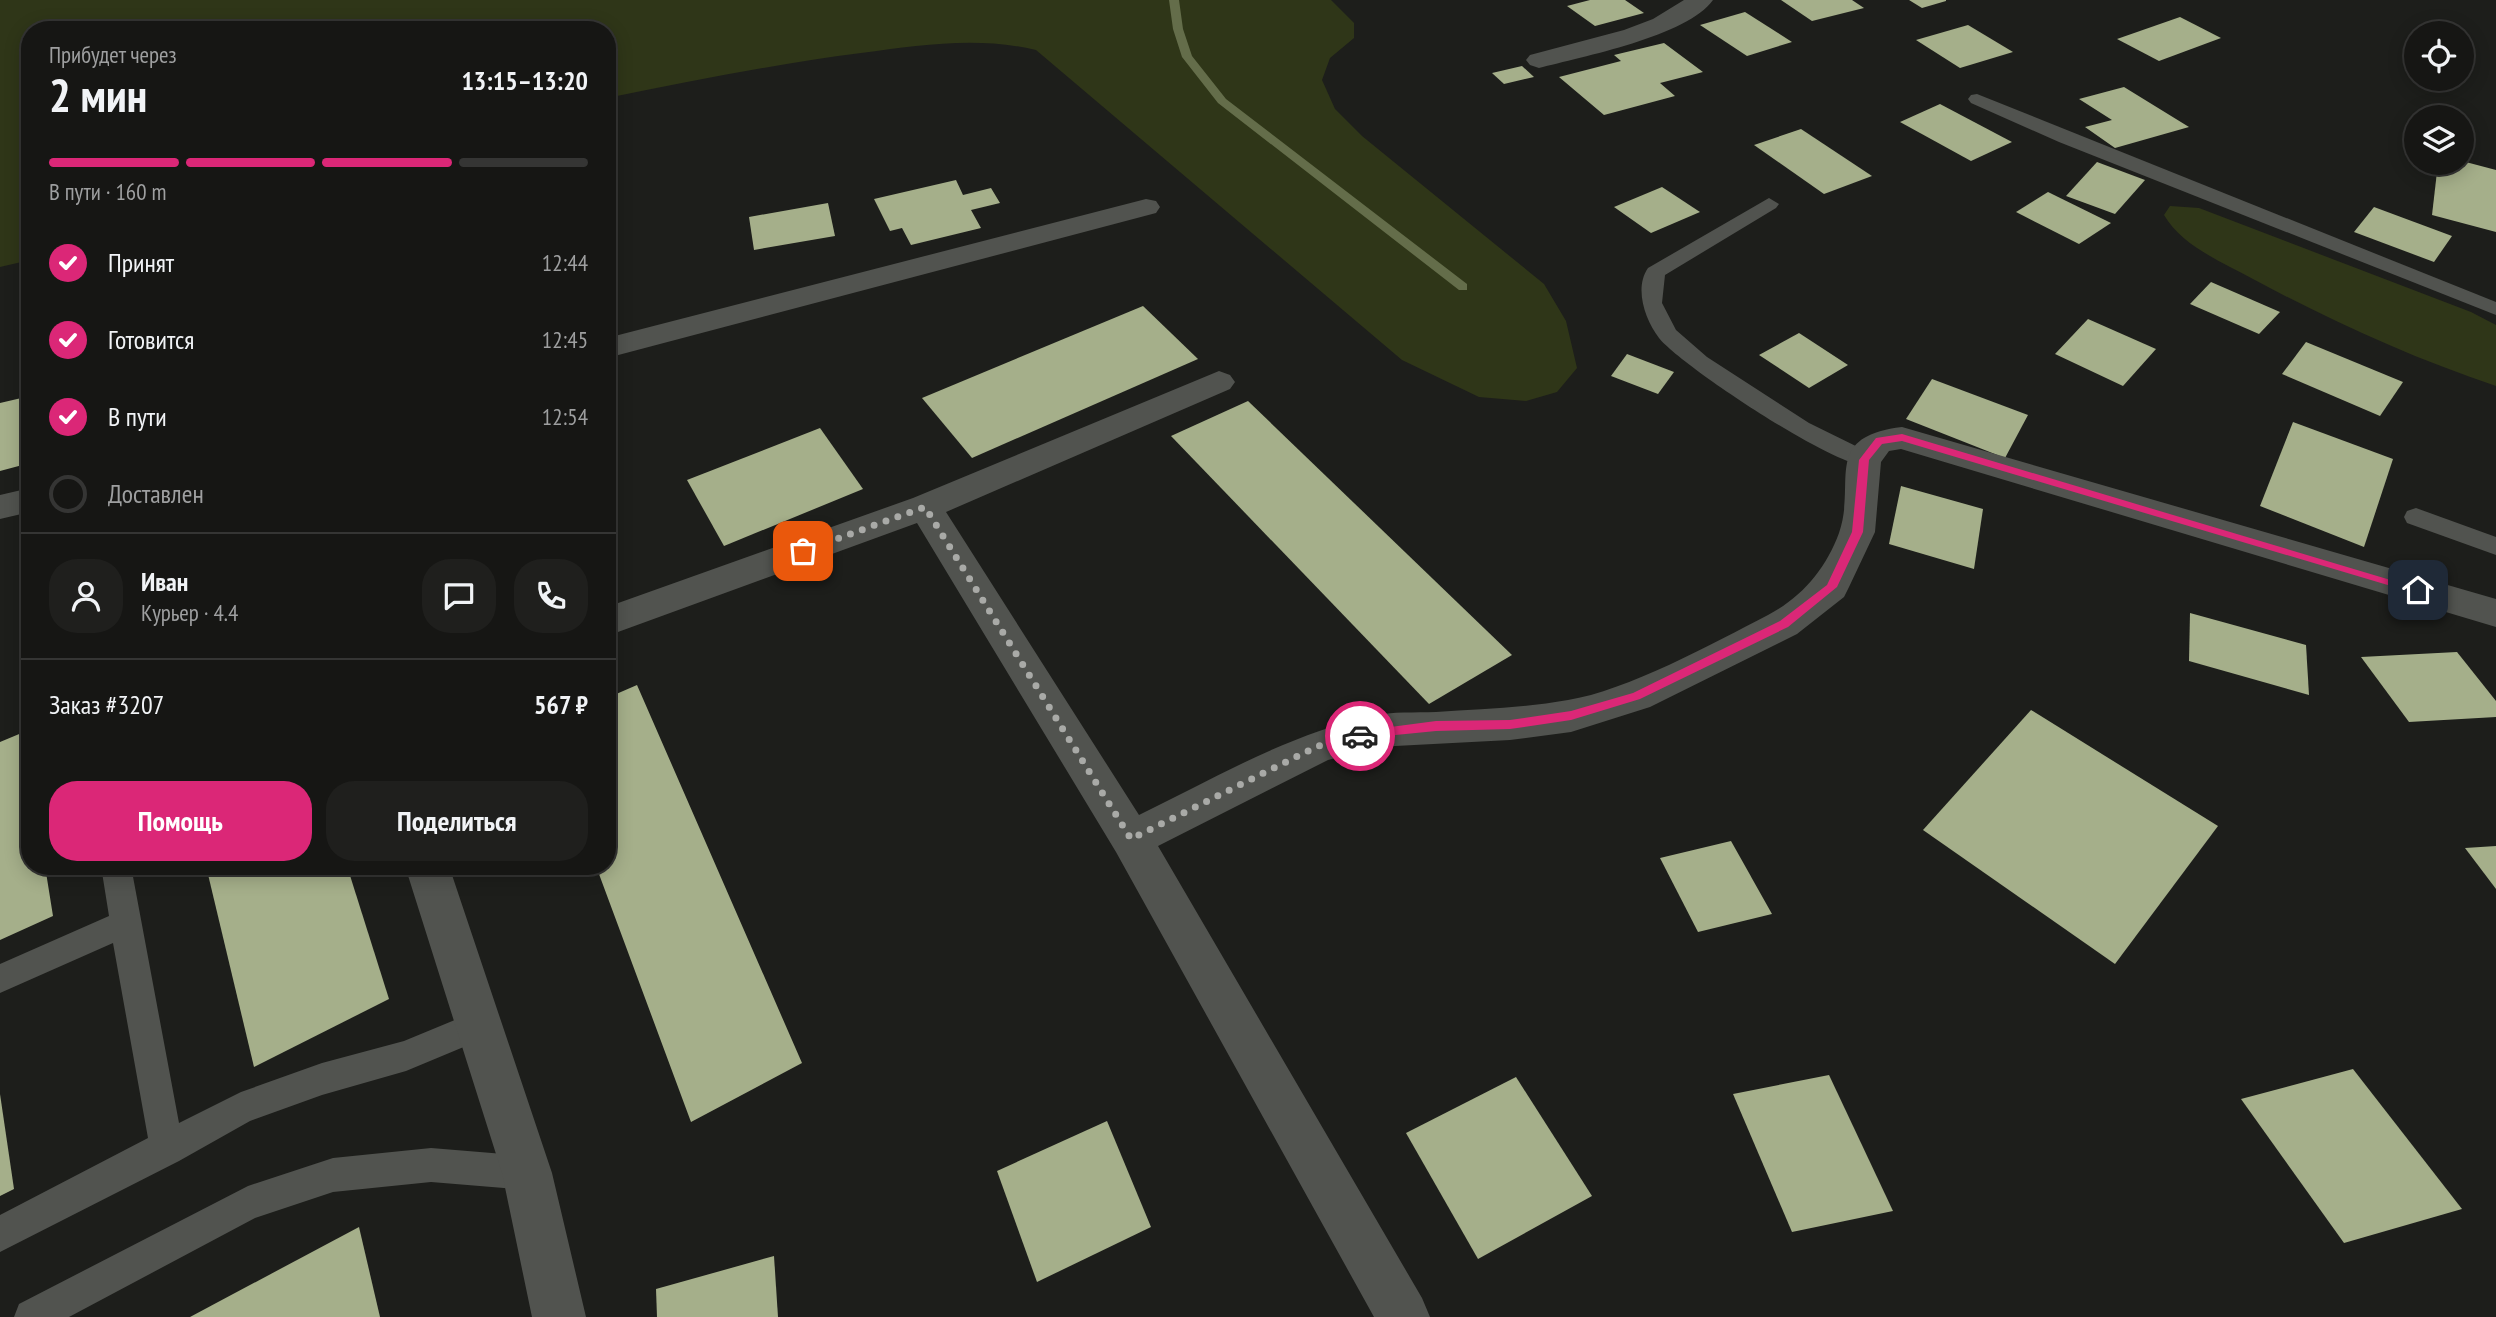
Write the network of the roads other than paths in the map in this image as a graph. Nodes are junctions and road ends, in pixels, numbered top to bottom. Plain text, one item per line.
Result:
1 (1701, 0) edge
2 (1539, 60) dead end
3 (1977, 99) dead end
4 (1769, 204) dead end
5 (1146, 207) dead end
6 (2496, 309) edge
7 (616, 346) edge
8 (1219, 382) dead end
9 (1864, 460) junction
10 (21, 502) edge
11 (0, 507) edge
12 (925, 507) junction
13 (2416, 517) dead end
14 (2496, 546) edge
15 (2496, 613) edge
16 (616, 619) edge
17 (1131, 839) junction
18 (117, 875) edge
19 (431, 875) edge
20 (125, 923) junction
21 (0, 979) edge
22 (479, 1025) junction
23 (167, 1149) junction
24 (527, 1173) junction
25 (0, 1234) edge
26 (32, 1317) edge
27 (559, 1317) edge
28 (1403, 1317) edge

1 - 2 street
3 - 6 lane
4 - 9 lane
5 - 7 street
8 - 12 street
9 - 15 street
9 - 17 street
10 - 11 street
12 - 16 street
12 - 17 street
13 - 14 lane
17 - 28 street
18 - 20 lane
19 - 22 street
20 - 21 lane
20 - 23 lane
22 - 23 lane
22 - 24 street
23 - 25 lane
24 - 26 lane
24 - 27 street

